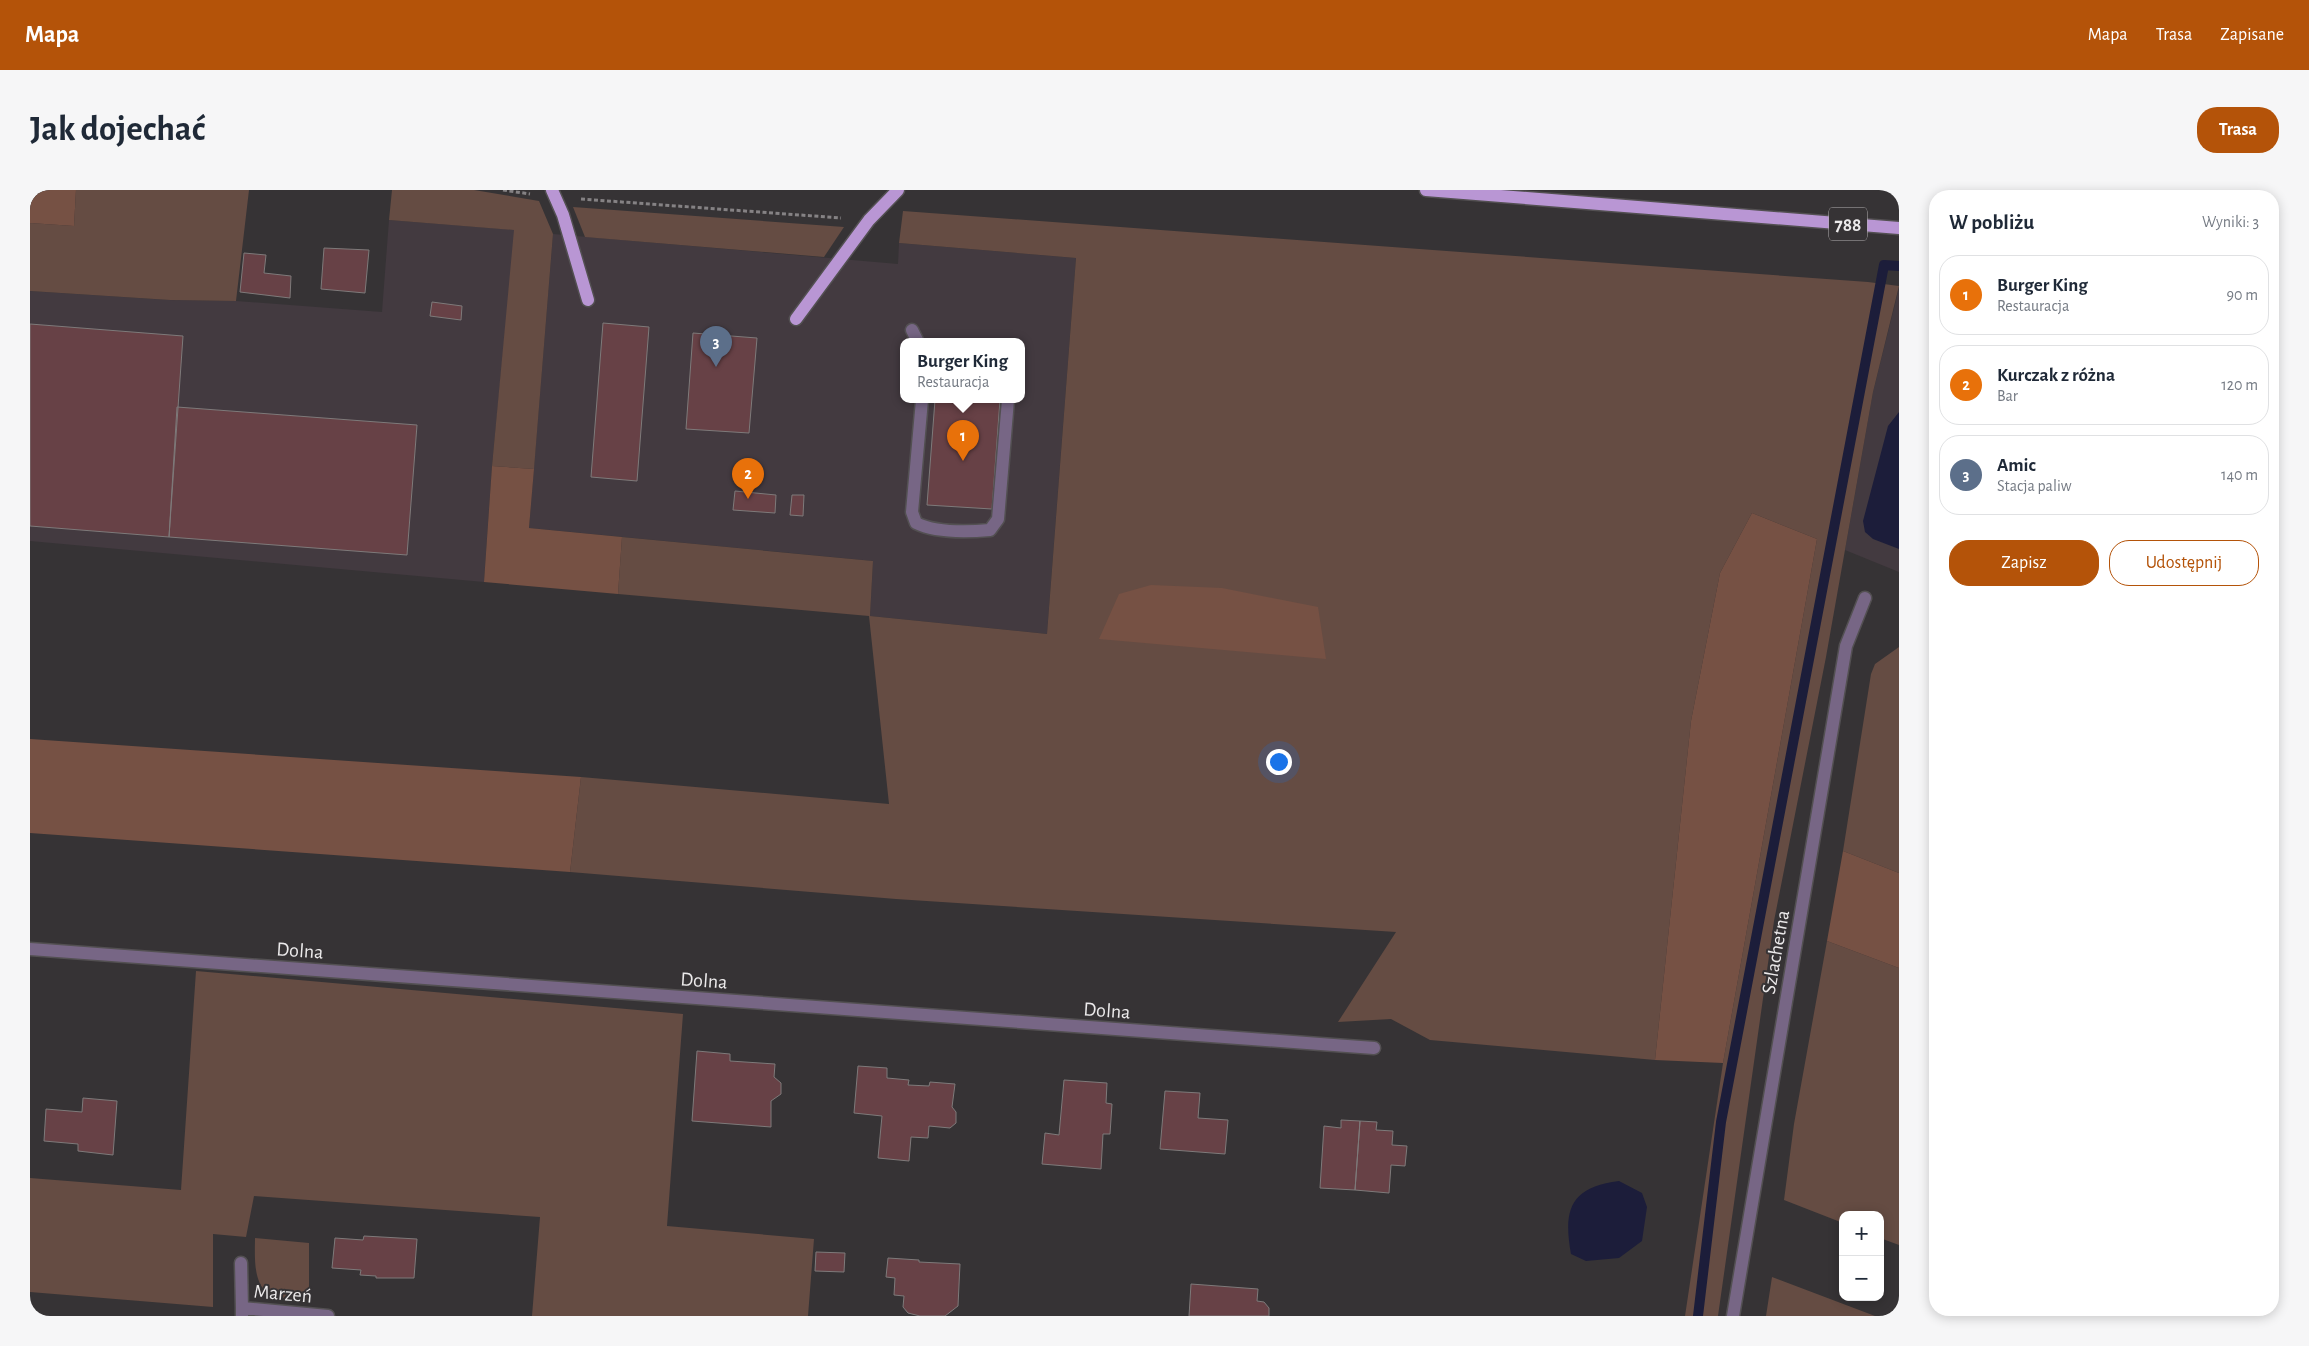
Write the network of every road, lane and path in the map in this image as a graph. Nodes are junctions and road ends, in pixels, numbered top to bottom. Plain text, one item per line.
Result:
1 (503, 190) edge
2 (552, 190) edge
3 (898, 190) edge
4 (1426, 190) edge
5 (531, 194) dead end
6 (574, 199) dead end
7 (845, 218) dead end
8 (1899, 228) edge
9 (588, 300) dead end
10 (796, 319) dead end
11 (912, 330) dead end
12 (916, 338) edge
13 (922, 403) edge
14 (1008, 403) edge
15 (1865, 598) dead end
16 (30, 949) edge
17 (1374, 1048) dead end
18 (241, 1263) dead end
19 (242, 1312) edge
20 (328, 1316) edge
21 (1733, 1316) edge

1 - 5 path
2 - 9 main road
3 - 10 main road
4 - 8 main road, 788
6 - 7 path
11 - 12 street
13 - 14 street
15 - 21 street, Szlachetna
16 - 17 street, Dolna
18 - 19 street
19 - 20 street, Marzeń

